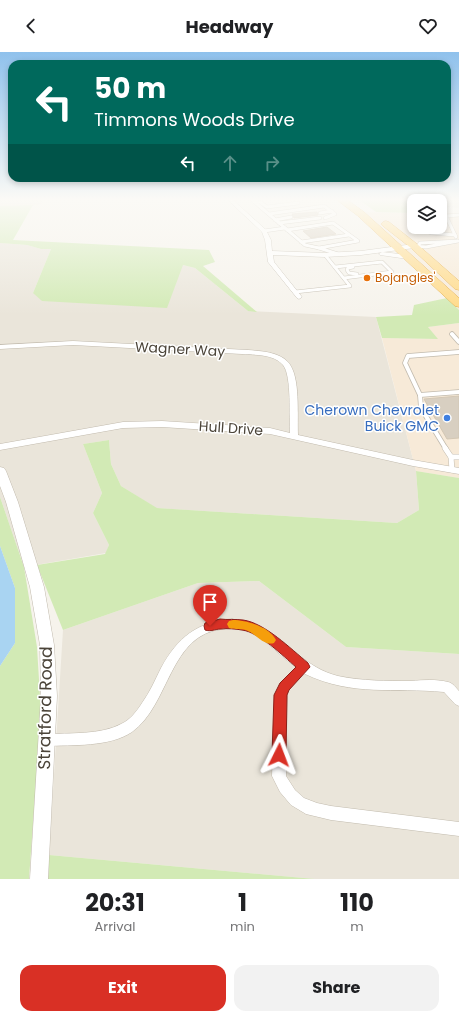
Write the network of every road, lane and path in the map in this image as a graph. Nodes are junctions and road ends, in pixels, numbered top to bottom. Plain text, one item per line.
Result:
1 (267, 238) edge
2 (296, 238) edge
3 (339, 238) edge
4 (353, 238) edge
5 (387, 238) edge
6 (405, 238) edge
7 (301, 242) junction
8 (459, 242) edge
9 (416, 246) junction
10 (319, 248) junction
11 (399, 248) junction
12 (269, 253) junction
13 (361, 253) junction
14 (341, 254) junction
15 (325, 255) junction
16 (408, 257) junction
17 (383, 263) junction
18 (335, 267) junction
19 (386, 273) junction
20 (344, 278) junction
21 (459, 287) edge
22 (295, 292) junction
23 (299, 297) dead end
24 (459, 304) edge
25 (452, 334) dead end
26 (459, 342) edge
27 (0, 347) edge
28 (459, 352) edge
29 (459, 392) edge
30 (420, 394) junction
31 (294, 435) junction
32 (0, 447) edge
33 (451, 457) junction
34 (459, 457) edge
35 (455, 470) edge
36 (0, 471) edge
37 (304, 667) junction
38 (459, 700) edge
39 (46, 740) junction
40 (459, 829) edge
41 (38, 879) edge

1 - 12 street
2 - 7 lane
3 - 7 lane
4 - 10 lane
5 - 11 highway
6 - 9 highway
7 - 10 lane
8 - 9 lane
9 - 11 street
9 - 21 highway
10 - 14 lane
11 - 13 street
11 - 16 highway
12 - 15 street
12 - 22 street
13 - 14 street
13 - 16 street
14 - 15 street
15 - 18 lane
16 - 24 highway
17 - 18 lane
17 - 19 lane
17 - 19 lane
18 - 20 lane
19 - 20 lane
20 - 22 lane
22 - 23 street
25 - 26 lane
27 - 31 street, Wagner Way
28 - 30 lane
29 - 30 lane
30 - 33 lane
31 - 32 street, Hull Drive
31 - 35 street, Hull Drive
33 - 34 lane
33 - 35 lane
36 - 39 street, Stratford Road
37 - 38 street
37 - 39 street
37 - 40 street
39 - 41 street, Stratford Road

